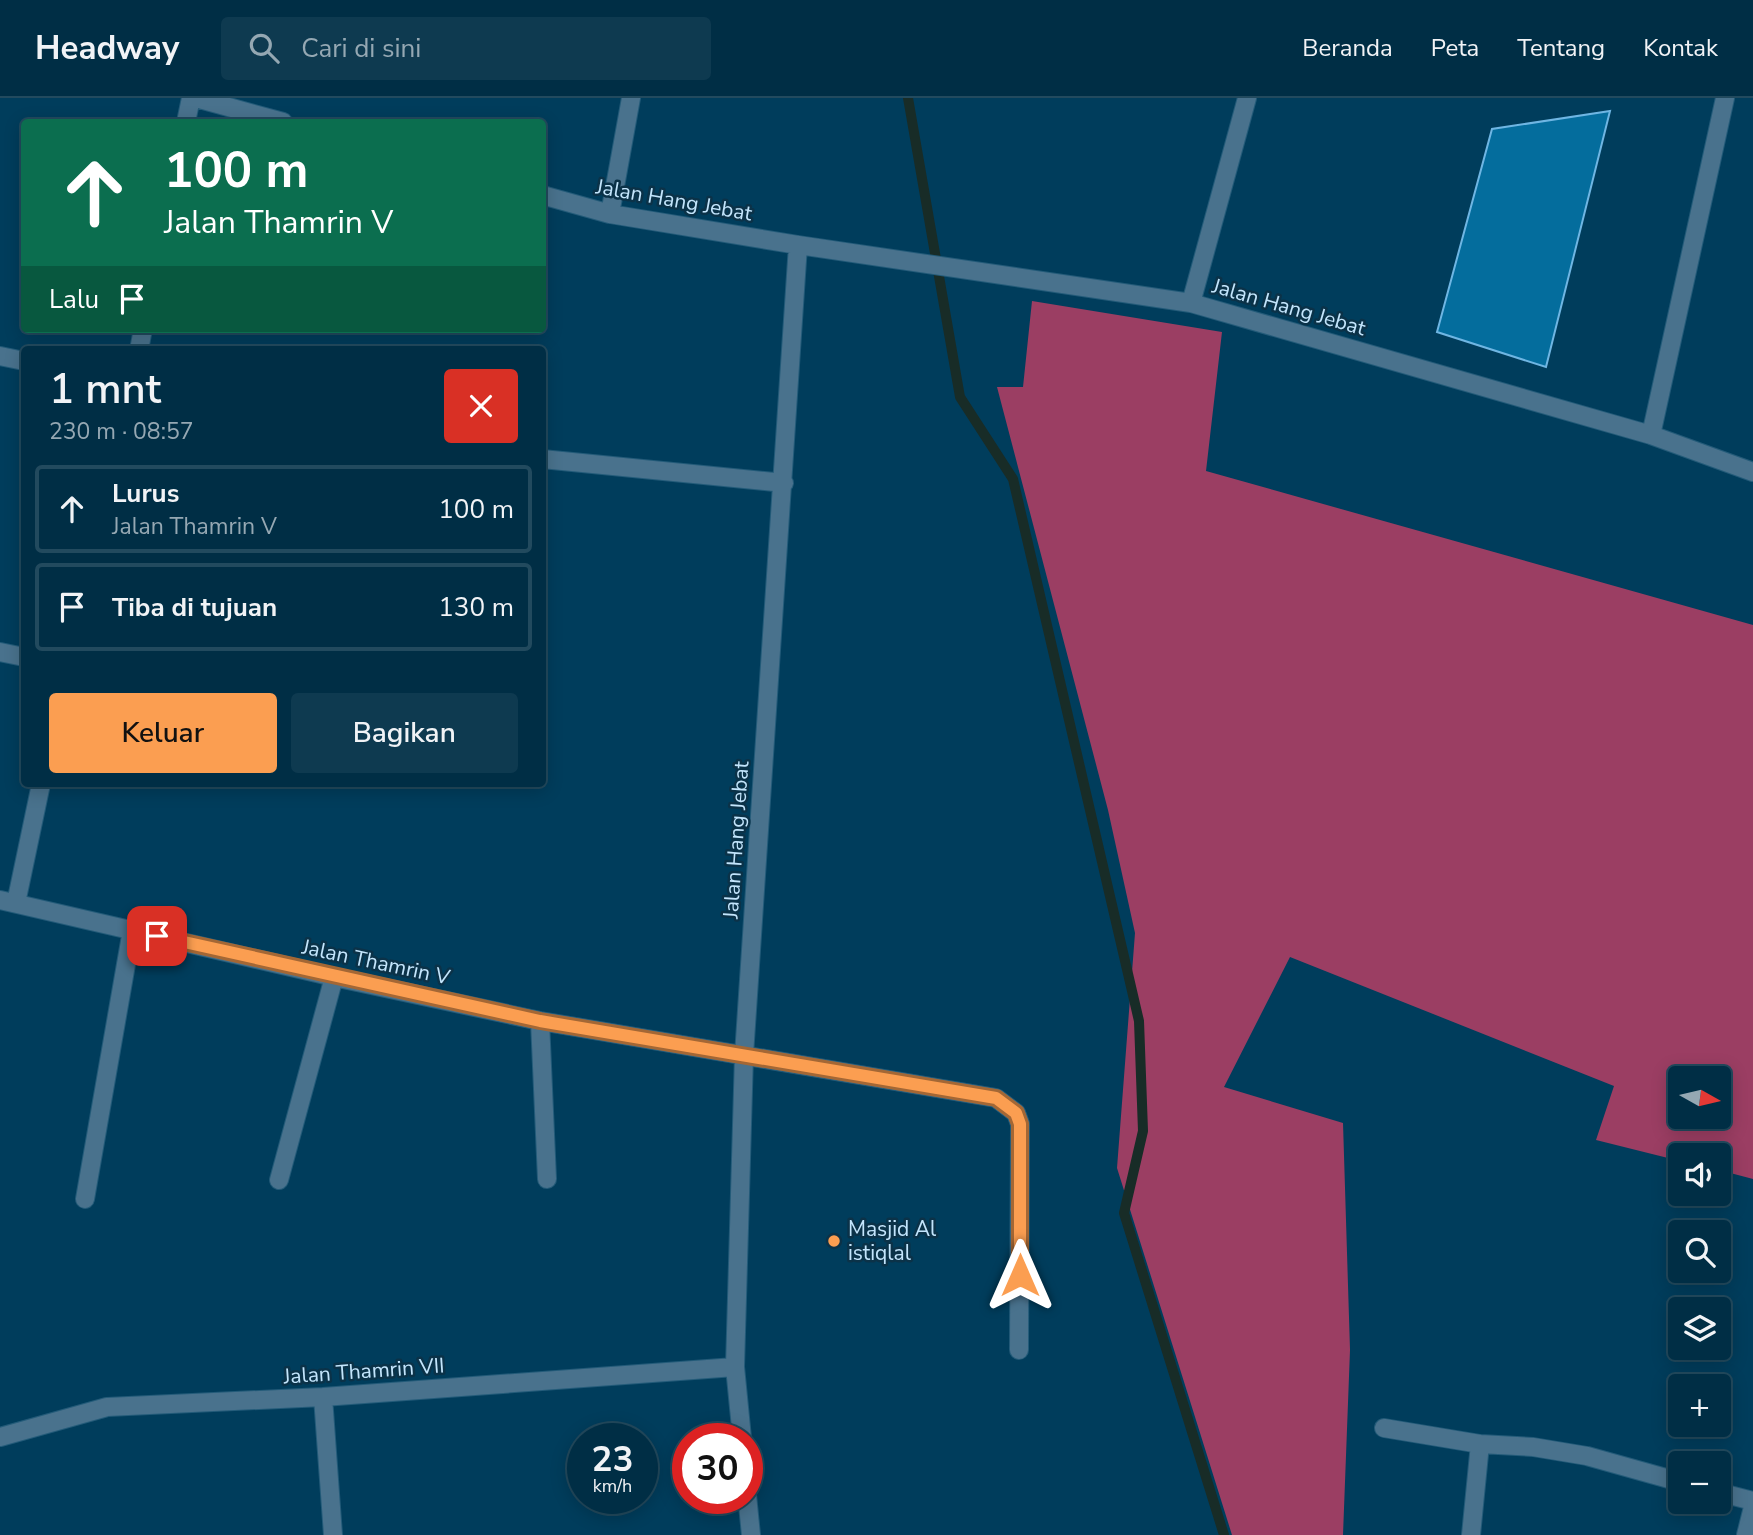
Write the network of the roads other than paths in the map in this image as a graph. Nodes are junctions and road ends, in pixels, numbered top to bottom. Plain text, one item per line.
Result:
1 (194, 98) edge
2 (631, 98) edge
3 (1247, 98) edge
4 (1725, 98) edge
5 (187, 119) edge
6 (272, 119) edge
7 (546, 196) edge
8 (610, 214) junction
9 (798, 245) junction
10 (1191, 303) junction
11 (0, 356) edge
12 (21, 361) edge
13 (1651, 435) junction
14 (546, 459) edge
15 (1753, 472) edge
16 (783, 483) junction
17 (0, 652) edge
18 (21, 656) edge
19 (40, 787) edge
20 (8, 901) edge
21 (132, 930) junction
22 (334, 977) junction
23 (540, 1021) junction
24 (744, 1055) junction
25 (547, 1179) dead end
26 (279, 1180) dead end
27 (85, 1199) dead end
28 (1019, 1350) dead end
29 (735, 1367) junction
30 (323, 1397) junction
31 (741, 1423) edge
32 (1384, 1428) dead end
33 (0, 1437) edge
34 (1480, 1444) junction
35 (1668, 1479) edge
36 (1731, 1495) edge
37 (1753, 1501) edge
38 (1753, 1507) edge
39 (749, 1514) edge
40 (332, 1535) edge
41 (751, 1535) edge
42 (1471, 1535) edge
43 (1746, 1535) edge

1 - 5 street
1 - 6 street
2 - 8 street
3 - 10 street
4 - 13 street
7 - 8 street, Jalan Hang Jebat
8 - 9 street, Jalan Hang Jebat
9 - 10 street, Jalan Hang Jebat
9 - 16 street, Jalan Hang Jebat
10 - 13 street, Jalan Hang Jebat
11 - 12 street
13 - 15 street, Jalan Hang Jebat
14 - 16 street
16 - 24 street, Jalan Hang Jebat
17 - 18 street
19 - 20 street
20 - 21 street, Jalan Thamrin V
21 - 22 street, Jalan Thamrin V
21 - 27 street
22 - 23 street, Jalan Thamrin V
22 - 26 street
23 - 24 street, Jalan Thamrin V
23 - 25 street
24 - 28 street, Jalan Thamrin V
24 - 29 street, Jalan Hang Jebat
29 - 30 street, Jalan Thamrin VII
29 - 31 street, Jalan Hang Jebat
30 - 33 street, Jalan Thamrin VII
30 - 40 street
32 - 34 street
34 - 35 street
34 - 42 street
36 - 37 street
38 - 43 street
39 - 41 street

